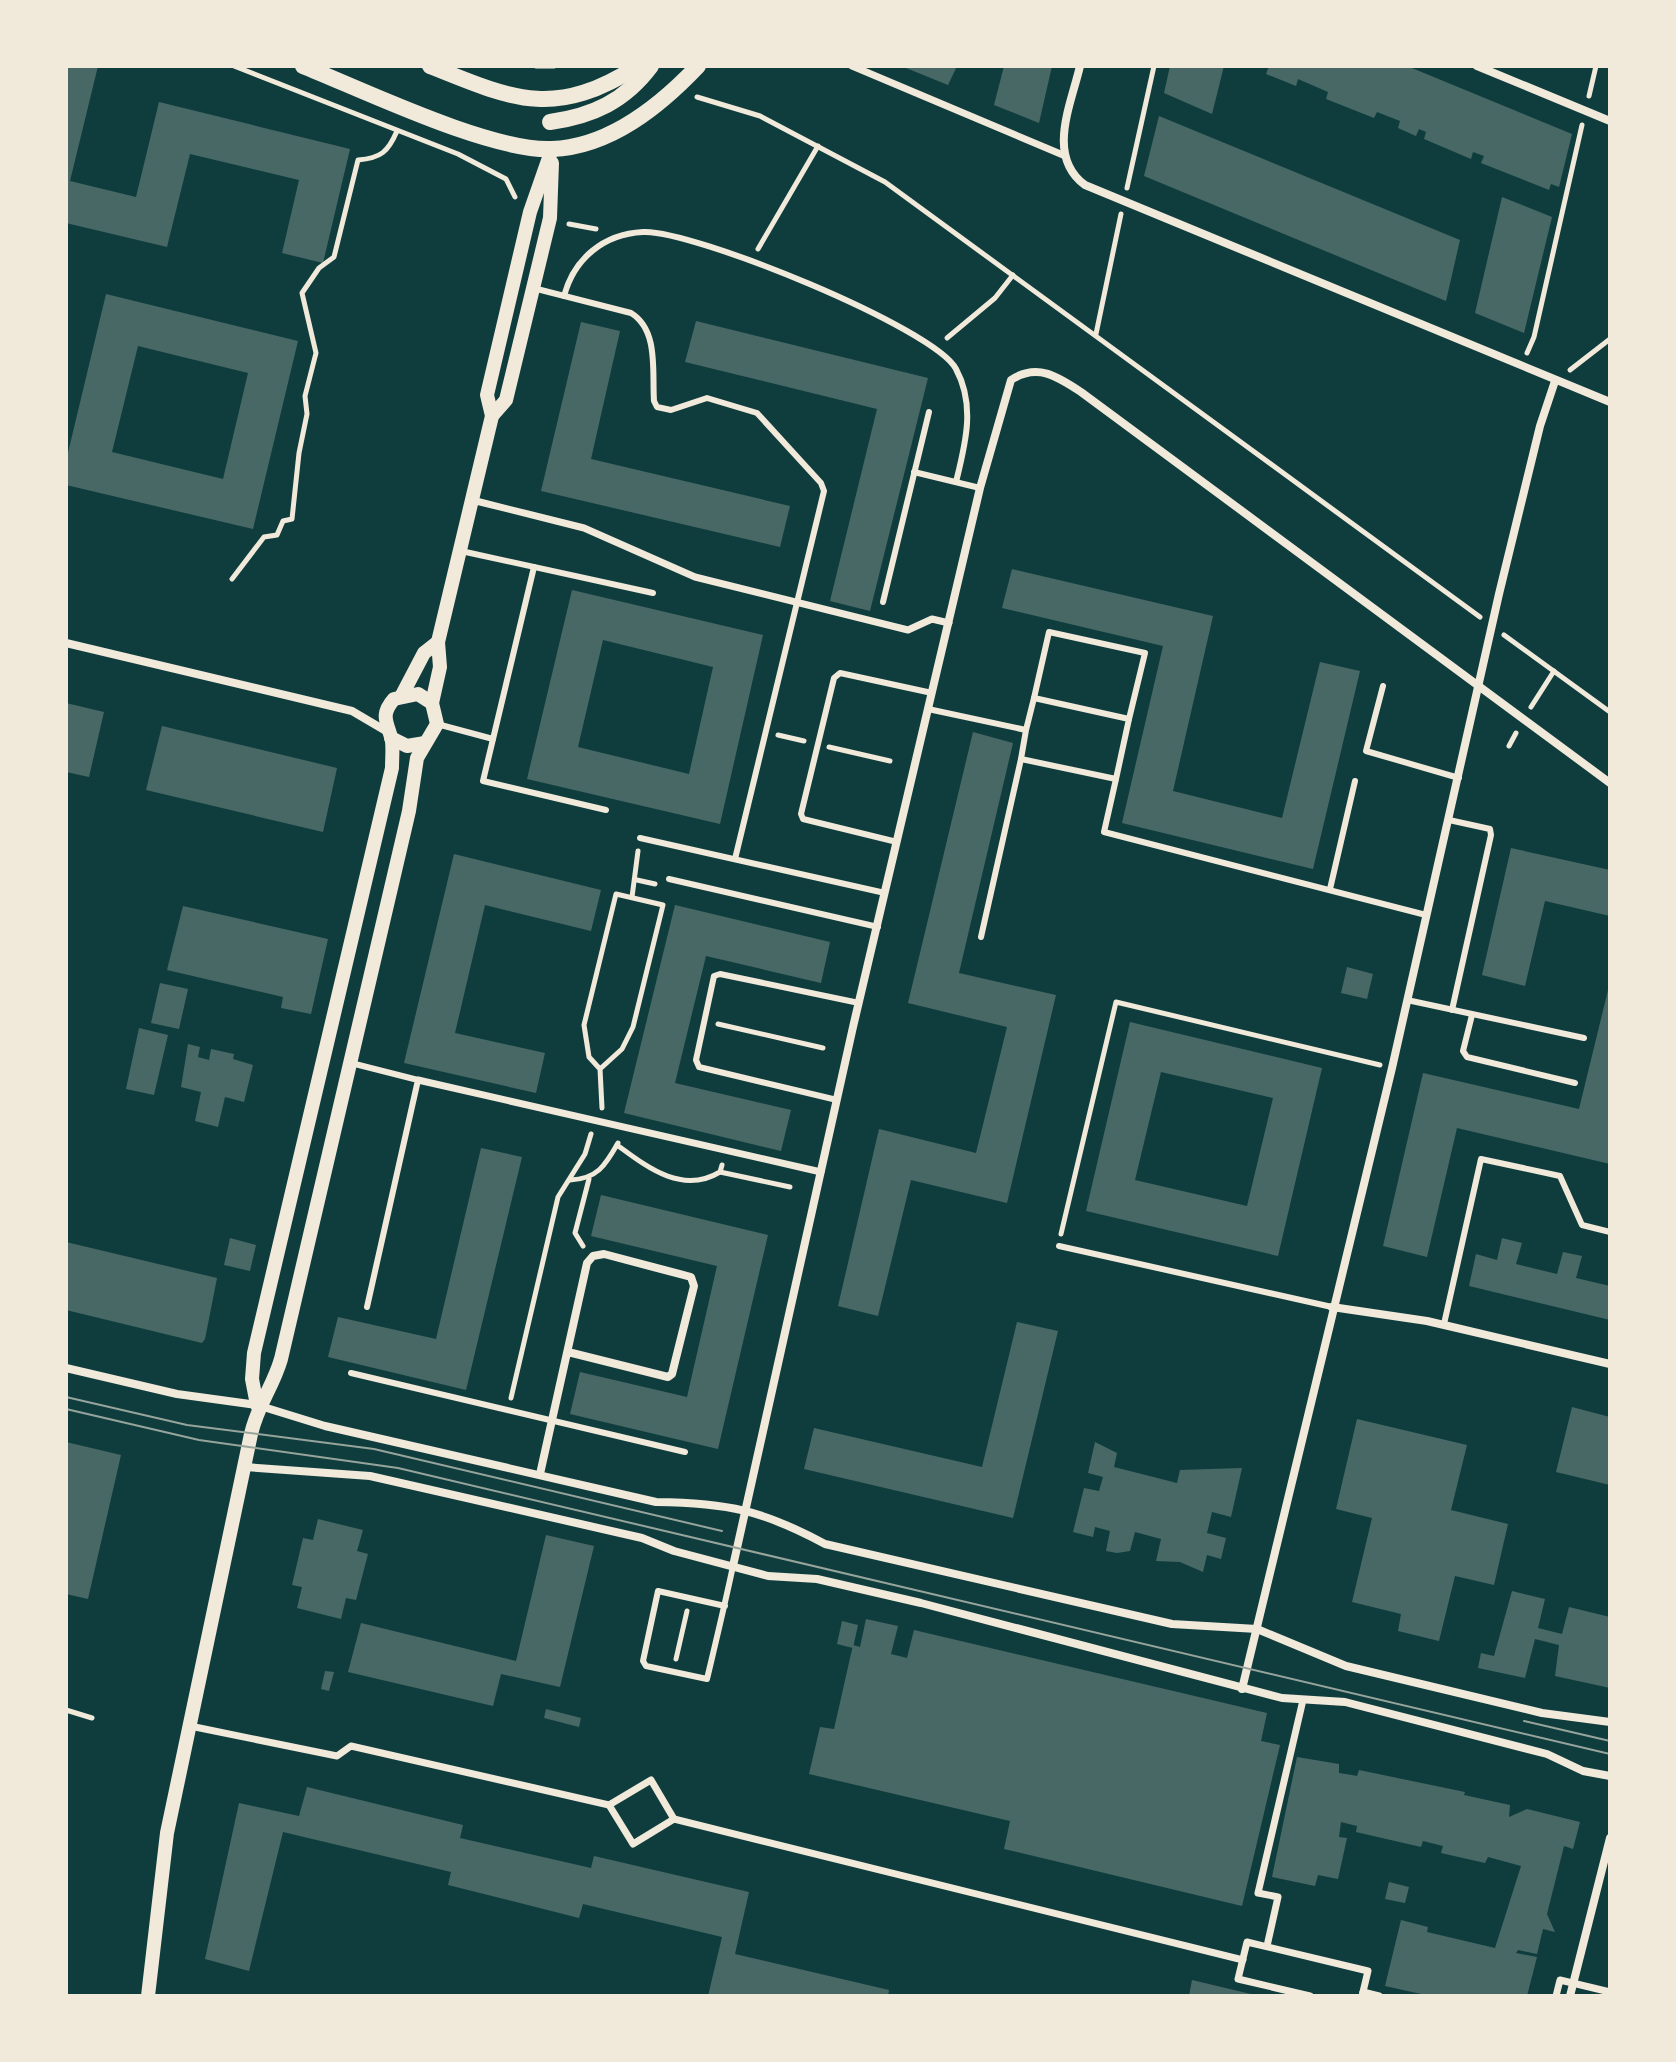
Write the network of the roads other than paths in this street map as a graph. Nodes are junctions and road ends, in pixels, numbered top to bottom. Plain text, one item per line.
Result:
1 (303, 66) edge
2 (430, 66) edge
3 (638, 66) edge
4 (651, 66) edge
5 (698, 66) edge
6 (852, 66) edge
7 (1080, 66) edge
8 (1477, 66) edge
9 (548, 101) junction
10 (1610, 121) edge
11 (550, 122) junction
12 (552, 149) junction
13 (1063, 155) junction
14 (532, 288) junction
15 (564, 296) junction
16 (1555, 381) junction
17 (1610, 402) edge
18 (929, 412) dead end
19 (492, 416) junction
20 (914, 472) junction
21 (956, 482) junction
22 (980, 488) junction
23 (472, 500) junction
24 (460, 550) junction
25 (534, 567) junction
26 (653, 593) dead end
27 (883, 602) dead end
28 (797, 603) junction
29 (949, 623) junction
30 (438, 642) junction
31 (66, 643) edge
32 (1479, 683) junction
33 (1383, 686) dead end
34 (932, 693) junction
35 (402, 695) junction
36 (1034, 698) junction
37 (432, 703) junction
38 (928, 709) junction
39 (1129, 719) junction
40 (437, 724) junction
41 (1026, 730) junction
42 (389, 735) junction
43 (493, 739) junction
44 (425, 743) junction
45 (1021, 759) junction
46 (1459, 778) junction
47 (1116, 779) junction
48 (1355, 781) dead end
49 (1610, 783) edge
50 (606, 810) dead end
51 (1449, 820) junction
52 (640, 838) road end
53 (897, 842) junction
54 (735, 859) junction
55 (669, 879) dead end
56 (1330, 889) junction
57 (885, 893) junction
58 (1426, 915) junction
59 (878, 927) junction
60 (981, 937) dead end
61 (1407, 1000) junction
62 (859, 1003) junction
63 (1452, 1010) junction
64 (1472, 1015) junction
65 (1584, 1038) dead end
66 (351, 1063) junction
67 (418, 1080) junction
68 (1575, 1083) dead end
69 (837, 1100) junction
70 (821, 1172) junction
71 (1610, 1232) edge
72 (1059, 1246) road end
73 (367, 1307) dead end
74 (1332, 1307) junction
75 (1444, 1324) junction
76 (568, 1352) junction
77 (1610, 1364) edge
78 (66, 1368) edge
79 (351, 1373) dead end
80 (257, 1405) junction
81 (552, 1421) junction
82 (685, 1452) dead end
83 (244, 1467) junction
84 (540, 1474) junction
85 (745, 1509) junction
86 (733, 1566) junction
87 (725, 1606) junction
88 (1257, 1629) junction
89 (1242, 1689) junction
90 (1303, 1700) junction
91 (1610, 1722) edge
92 (187, 1726) junction
93 (1610, 1776) edge
94 (609, 1805) junction
95 (674, 1819) junction
96 (1610, 1838) edge
97 (1267, 1946) junction
98 (1243, 1960) junction
99 (1610, 1992) edge
100 (1363, 1994) edge
101 (148, 1996) edge
102 (1310, 1996) edge
103 (1379, 1996) edge
104 (1556, 1996) edge
105 (1570, 1996) edge

1 - 12 main road
2 - 9 main road
3 - 9 main road
4 - 11 main road
5 - 12 main road
6 - 13 street
7 - 13 street
8 - 10 street
9 - 11 main road
11 - 12 main road
12 - 14 street
12 - 19 street
13 - 16 street
14 - 15 lane
14 - 19 street
15 - 21 lane
15 - 28 lane
16 - 17 street
16 - 32 street
18 - 20 lane
19 - 23 street
20 - 21 lane
20 - 27 lane
21 - 22 lane
22 - 29 street
22 - 32 street
23 - 24 street
23 - 28 street
24 - 25 lane
24 - 30 street
25 - 26 lane
25 - 43 lane
28 - 29 street
28 - 54 lane
29 - 34 street
30 - 35 street
30 - 37 street
31 - 42 street
32 - 46 street
32 - 49 street
33 - 46 lane
34 - 38 street
34 - 53 lane
35 - 37 street
35 - 42 street
36 - 39 lane
36 - 39 lane
36 - 41 lane
37 - 40 street
38 - 41 lane
38 - 53 street
39 - 47 lane
40 - 43 lane
40 - 44 street
41 - 45 lane
42 - 44 street
42 - 80 street
43 - 50 lane
44 - 66 street
45 - 47 lane
45 - 60 lane
46 - 51 street
47 - 56 lane
48 - 56 lane
51 - 58 street
51 - 63 lane
52 - 54 lane
53 - 57 street
54 - 57 lane
55 - 59 lane
56 - 58 lane
57 - 59 street
58 - 61 street
59 - 62 street
61 - 63 lane
61 - 74 street
62 - 69 street
62 - 69 lane
63 - 64 lane
64 - 65 lane
64 - 68 lane
66 - 67 lane
66 - 80 street
67 - 70 street
67 - 73 lane
69 - 70 street
70 - 85 street
71 - 75 lane
72 - 74 lane
74 - 75 street
74 - 88 street
75 - 77 street
76 - 76 street
76 - 81 street
78 - 80 street
79 - 81 lane
80 - 83 street
80 - 84 street
81 - 82 lane
81 - 84 street
83 - 86 street
83 - 92 street
84 - 85 street
85 - 86 street
85 - 88 street
86 - 87 lane
86 - 89 street
87 - 87 lane
88 - 89 street
88 - 91 street
89 - 90 street
90 - 93 street
90 - 97 street
92 - 94 street
92 - 101 street
94 - 95 street
94 - 95 street
95 - 98 street
96 - 105 street
97 - 98 street
97 - 100 street
98 - 102 street
99 - 104 street
100 - 103 street

